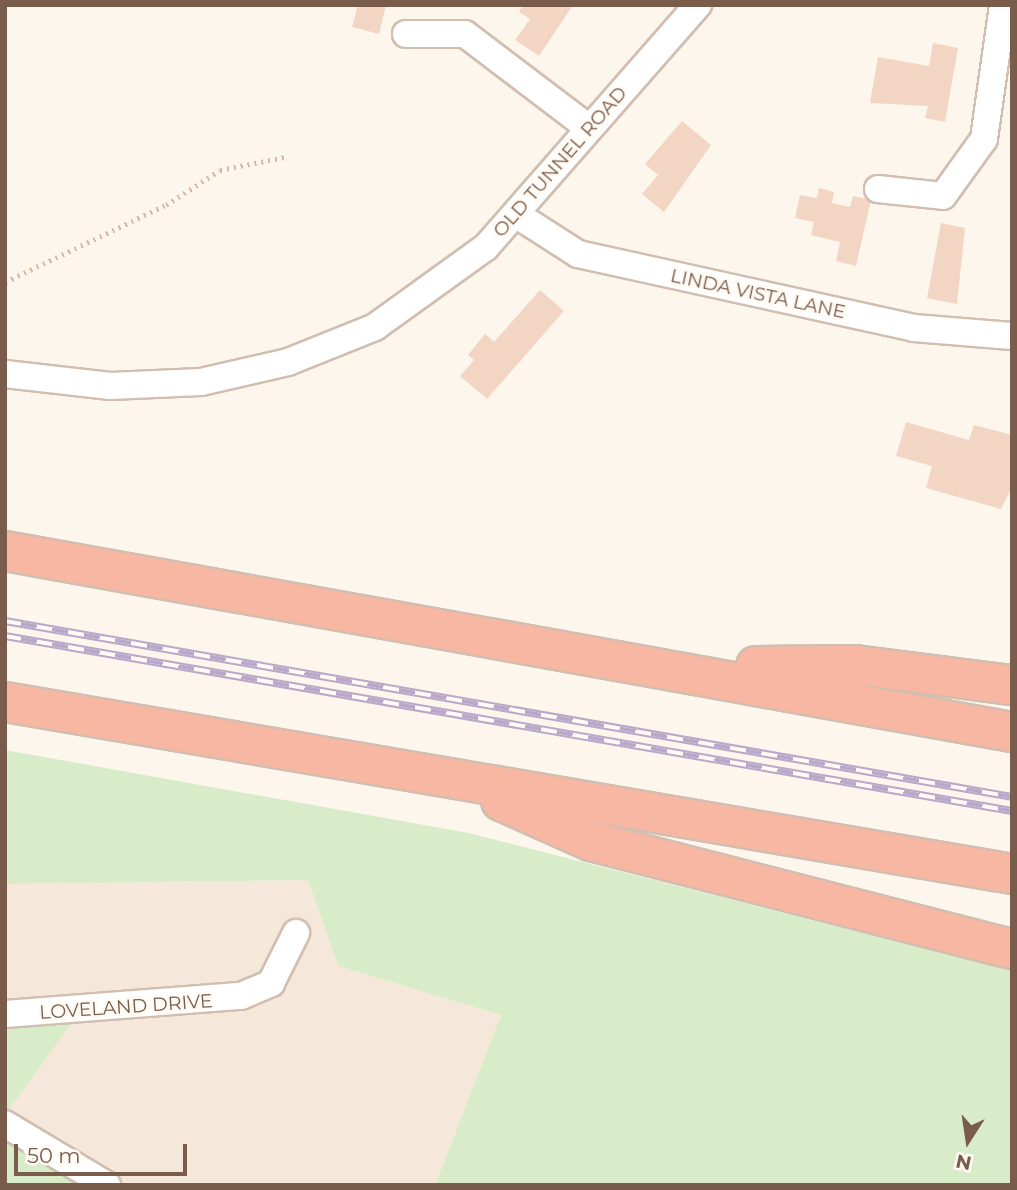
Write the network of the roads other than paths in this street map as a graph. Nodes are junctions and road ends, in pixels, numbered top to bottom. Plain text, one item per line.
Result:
1 (698, 5) edge
2 (1003, 5) edge
3 (406, 34) dead end
4 (589, 128) junction
5 (878, 189) dead end
6 (517, 215) junction
7 (1012, 336) edge
8 (5, 374) edge
9 (5, 551) edge
10 (666, 667) junction
11 (1012, 685) edge
12 (5, 702) edge
13 (1012, 732) edge
14 (445, 776) junction
15 (1012, 874) edge
16 (296, 933) dead end
17 (1012, 949) edge
18 (5, 1014) edge
19 (5, 1124) edge
20 (107, 1185) edge

1 - 4 street, OLD TUNNEL ROAD
2 - 5 street
3 - 4 street
4 - 6 street, OLD TUNNEL ROAD
6 - 7 street, LINDA VISTA LANE
6 - 8 street, OLD TUNNEL ROAD
9 - 10 highway
10 - 11 highway
10 - 13 highway
12 - 14 highway
14 - 15 highway
14 - 17 highway
16 - 18 street, LOVELAND DRIVE
19 - 20 street

